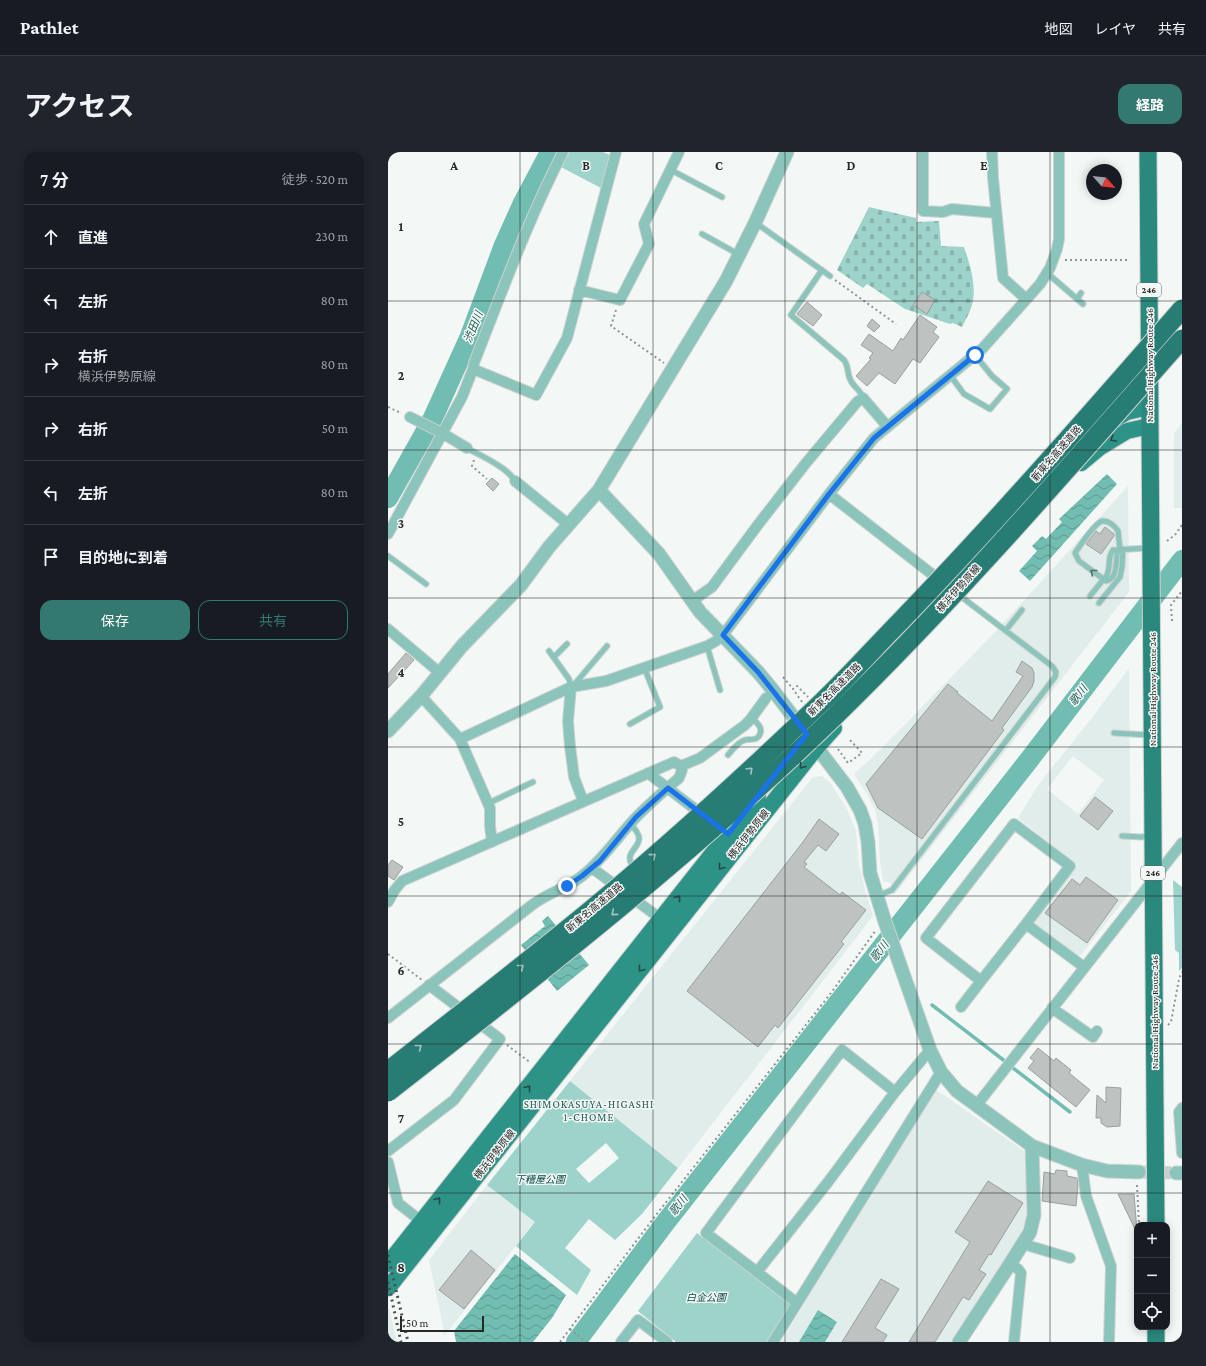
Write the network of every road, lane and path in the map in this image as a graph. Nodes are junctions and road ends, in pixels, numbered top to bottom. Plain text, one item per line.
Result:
1 (563, 152) edge
2 (680, 152) edge
3 (787, 152) edge
4 (923, 152) edge
5 (992, 152) edge
6 (1059, 152) edge
7 (1148, 152) edge
8 (614, 153) edge
9 (671, 170) junction
10 (722, 197) dead end
11 (996, 213) junction
12 (756, 223) junction
13 (702, 234) dead end
14 (740, 255) junction
15 (1054, 260) junction
16 (1130, 260) dead end
17 (822, 270) junction
18 (1047, 274) junction
19 (830, 276) joint
20 (580, 290) junction
21 (1081, 293) dead end
22 (1026, 299) junction
23 (1077, 299) junction
24 (620, 300) junction
25 (1083, 304) dead end
26 (1182, 309) edge
27 (896, 324) dead end
28 (1182, 339) edge
29 (975, 355) junction
30 (473, 369) junction
31 (673, 369) junction
32 (950, 375) junction
33 (863, 398) junction
34 (388, 407) edge
35 (1149, 407) junction
36 (410, 417) joint
37 (887, 426) junction
38 (1149, 426) junction
39 (440, 432) junction
40 (467, 448) joint
41 (477, 454) junction
42 (487, 479) dead end
43 (515, 481) joint
44 (599, 490) junction
45 (829, 494) junction
46 (568, 524) junction
47 (1182, 526) edge
48 (388, 534) edge
49 (1167, 541) dead end
50 (1151, 548) junction
51 (1120, 550) junction
52 (388, 556) edge
53 (1103, 580) junction
54 (426, 584) dead end
55 (949, 588) junction
56 (1182, 591) edge
57 (1090, 596) dead end
58 (692, 601) junction
59 (1099, 603) dead end
60 (1022, 610) dead end
61 (1172, 620) dead end
62 (388, 629) edge
63 (1006, 630) junction
64 (723, 635) junction
65 (567, 644) dead end
66 (607, 646) dead end
67 (707, 646) junction
68 (549, 651) dead end
69 (554, 658) junction
70 (644, 667) junction
71 (440, 673) junction
72 (783, 678) dead end
73 (572, 687) junction
74 (793, 689) junction
75 (720, 690) dead end
76 (421, 696) junction
77 (766, 698) dead end
78 (809, 698) dead end
79 (803, 702) dead end
80 (752, 718) junction
81 (630, 724) dead end
82 (388, 731) edge
83 (1114, 733) dead end
84 (807, 734) junction
85 (1152, 735) junction
86 (460, 739) junction
87 (849, 739) dead end
88 (817, 747) junction
89 (838, 749) dead end
90 (728, 755) dead end
91 (681, 766) junction
92 (648, 773) junction
93 (533, 782) dead end
94 (668, 788) junction
95 (583, 801) junction
96 (489, 803) junction
97 (630, 824) junction
98 (728, 834) junction
99 (1122, 836) dead end
100 (1152, 836) junction
101 (492, 842) junction
102 (1182, 844) edge
103 (630, 863) dead end
104 (592, 868) junction
105 (1153, 880) junction
106 (876, 896) junction
107 (388, 902) edge
108 (661, 919) junction
109 (884, 921) junction
110 (1026, 924) junction
111 (388, 954) edge
112 (1084, 968) junction
113 (1182, 972) edge
114 (981, 981) junction
115 (429, 985) junction
116 (961, 1007) dead end
117 (1052, 1008) junction
118 (388, 1018) edge
119 (1166, 1029) dead end
120 (1093, 1037) dead end
121 (500, 1039) junction
122 (930, 1050) junction
123 (534, 1064) dead end
124 (388, 1071) edge
125 (941, 1072) junction
126 (388, 1092) edge
127 (895, 1092) junction
128 (976, 1106) junction
129 (1182, 1108) edge
130 (1032, 1146) junction
131 (388, 1150) edge
132 (1182, 1153) edge
133 (388, 1162) edge
134 (1082, 1165) junction
135 (390, 1179) edge
136 (1138, 1179) joint
137 (1139, 1222) edge
138 (1156, 1222) edge
139 (427, 1226) junction
140 (1023, 1244) junction
141 (1066, 1260) dead end
142 (388, 1264) edge
143 (1010, 1264) junction
144 (757, 1272) junction
145 (388, 1288) edge
146 (797, 1303) junction
147 (570, 1329) junction
148 (1156, 1330) edge
149 (560, 1342) edge
150 (586, 1342) edge
151 (621, 1342) edge
152 (667, 1342) edge
153 (773, 1342) edge
154 (959, 1342) edge
155 (1014, 1342) edge
156 (1109, 1342) edge
157 (1156, 1342) edge

1 - 30 street
2 - 9 street
3 - 12 street
4 - 11 street
5 - 11 street
6 - 15 street
7 - 35 highway, National Highway Route 246 / 246
8 - 20 street
9 - 10 lane
9 - 24 street
11 - 22 street
12 - 14 street
12 - 17 lane
13 - 14 lane
14 - 31 street
15 - 16 path
15 - 18 street
17 - 19 lane
17 - 33 lane
18 - 22 street
18 - 23 lane
19 - 27 path
20 - 24 street
20 - 30 street
21 - 23 lane
22 - 29 street
23 - 25 lane
24 - 31 path
124 -> 26 highway, 新東名高速道路, bridge
28 -> 126 highway, 新東名高速道路, bridge
29 - 32 street
29 - 32 lane
30 - 39 street
31 - 44 street
32 - 37 street
33 - 37 street
33 - 58 street
34 - 36 path
35 - 38 highway, National Highway Route 246 / 246
35 - 55 main road, 横浜伊勢原線
36 - 39 street
37 - 45 street
38 - 50 highway, National Highway Route 246 / 246
38 -> 55 main road, 横浜伊勢原線
39 - 40 street
39 - 48 street
40 - 41 lane
41 - 42 path
41 - 43 lane
43 - 46 street
44 - 46 street
44 - 58 street
45 - 55 street
45 - 64 street
46 - 71 street
47 - 49 path
50 - 51 lane
50 - 85 highway, National Highway Route 246 / 246
51 - 53 lane
53 -> 51 lane
51 - 59 lane
52 - 54 lane
53 - 57 lane
55 - 63 lane
55 - 84 main road, 横浜伊勢原線
55 - 88 main road, 横浜伊勢原線
56 - 61 path
58 - 64 street
60 - 63 lane
62 - 71 street
63 - 106 lane
64 - 67 street
64 - 84 street
65 - 69 lane
66 - 73 lane
67 - 70 street
67 - 75 lane
68 - 69 lane
69 - 73 lane
70 - 73 street
70 - 81 lane
71 - 76 street
72 - 74 path
73 - 86 street
73 - 95 street
74 - 78 path
74 - 79 path
76 - 82 street
76 - 86 street
77 - 80 street
80 - 90 lane
80 - 91 street
83 - 85 lane
84 - 88 street
84 - 98 main road, 横浜伊勢原線
85 - 100 highway, National Highway Route 246 / 246
86 - 96 street
87 - 89 path
88 - 106 street
88 -> 139 main road, 横浜伊勢原線
91 - 92 street
91 - 94 street
92 - 94 street
92 - 95 street
93 - 96 lane
94 - 97 street
94 - 98 street
95 - 101 street
96 - 101 street
97 - 103 lane
97 - 104 street
108 -> 98 main road, 横浜伊勢原線
99 - 100 lane
100 - 105 highway, National Highway Route 246 / 246
101 - 107 street
102 - 105 street
104 - 108 street
104 - 115 street
105 - 112 street
105 - 138 highway, National Highway Route 246 / 246, bridge
106 - 109 street
139 -> 108 main road, 横浜伊勢原線
109 - 122 street
109 - 147 path
110 - 112 street
110 - 114 street
110 - 114 street
111 - 115 path
112 - 117 street
113 - 119 path
114 - 116 street
115 - 118 street
115 - 121 street
117 - 120 street
117 - 128 street
121 - 123 path
121 - 131 street
122 - 125 street
122 - 127 street
125 - 128 street
125 - 146 street
127 - 144 street
127 - 144 street
128 - 130 street
129 - 132 street
130 - 134 street
130 - 140 street
133 - 135 street
134 - 136 street
134 - 156 street
135 - 139 street
136 - 137 path
139 - 142 main road, 横浜伊勢原線
139 - 145 main road, 横浜伊勢原線
140 - 141 street
140 - 143 street
143 - 154 street
143 - 155 street
144 - 146 street
146 - 153 street
147 - 149 path
147 - 150 path
148 - 157 highway
151 - 152 street

